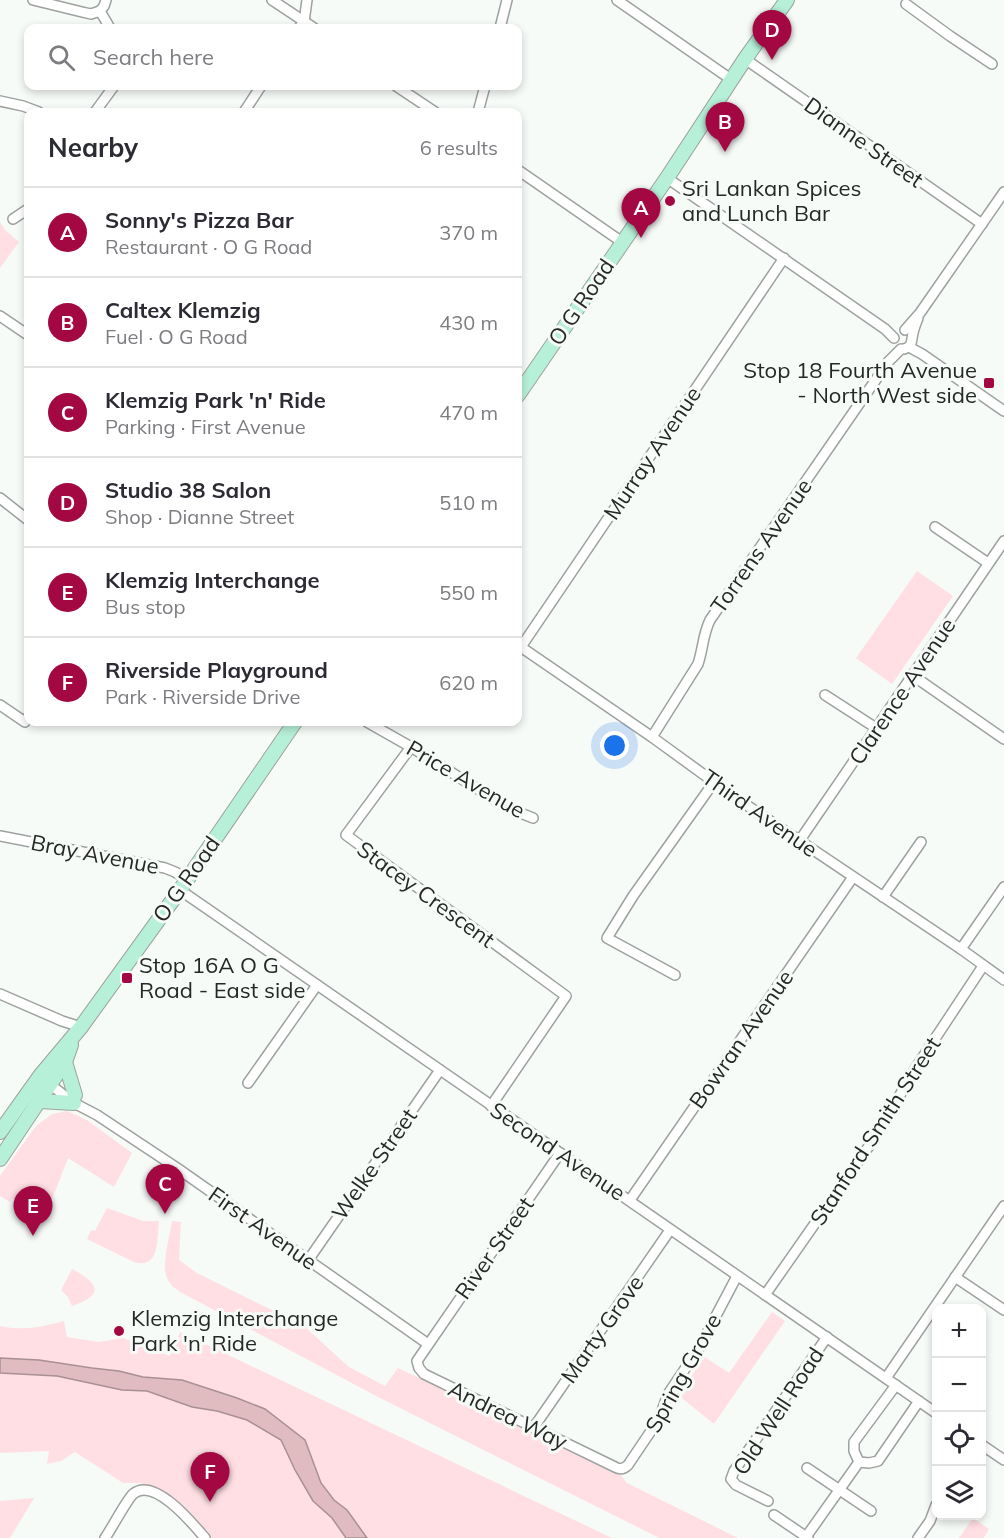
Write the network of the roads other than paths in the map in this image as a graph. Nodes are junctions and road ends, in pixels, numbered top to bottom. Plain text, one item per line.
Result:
1 (33, 0) edge
2 (106, 0) edge
3 (272, 0) edge
4 (307, 0) edge
5 (507, 0) edge
6 (617, 0) edge
7 (788, 0) edge
8 (906, 4) dead end
9 (100, 11) junction
10 (108, 24) edge
11 (301, 24) edge
12 (302, 24) edge
13 (501, 24) edge
14 (746, 59) junction
15 (992, 64) dead end
16 (732, 80) junction
17 (111, 90) edge
18 (258, 90) edge
19 (402, 90) edge
20 (484, 90) edge
21 (0, 101) edge
22 (28, 108) edge
23 (98, 108) edge
24 (247, 108) edge
25 (429, 108) edge
26 (479, 108) edge
27 (522, 173) edge
28 (667, 178) junction
29 (1004, 192) edge
30 (24, 212) edge
31 (13, 219) dead end
32 (982, 224) junction
33 (622, 242) junction
34 (784, 258) junction
35 (0, 316) edge
36 (24, 332) edge
37 (903, 340) junction
38 (522, 389) edge
39 (1004, 411) edge
40 (0, 498) edge
41 (24, 517) edge
42 (935, 527) dead end
43 (1004, 541) edge
44 (988, 564) junction
45 (522, 642) edge
46 (522, 648) edge
47 (912, 675) junction
48 (825, 695) dead end
49 (0, 705) edge
50 (24, 718) edge
51 (292, 726) edge
52 (374, 726) edge
53 (876, 728) junction
54 (652, 737) junction
55 (1004, 739) edge
56 (411, 747) junction
57 (714, 782) junction
58 (533, 818) dead end
59 (0, 836) edge
60 (800, 840) junction
61 (921, 842) dead end
62 (853, 877) junction
63 (183, 885) junction
64 (1004, 887) edge
65 (883, 897) junction
66 (961, 949) junction
67 (983, 966) junction
68 (675, 975) dead end
69 (1004, 980) edge
70 (317, 985) junction
71 (0, 994) edge
72 (78, 1031) junction
73 (65, 1062) junction
74 (440, 1070) junction
75 (47, 1081) junction
76 (248, 1083) dead end
77 (74, 1099) junction
78 (39, 1101) junction
79 (491, 1106) junction
80 (0, 1132) edge
81 (560, 1153) junction
82 (0, 1159) edge
83 (630, 1200) junction
84 (1004, 1206) edge
85 (670, 1230) junction
86 (309, 1259) junction
87 (737, 1276) junction
88 (954, 1277) junction
89 (765, 1295) junction
90 (1004, 1310) edge
91 (827, 1337) junction
92 (428, 1344) junction
93 (886, 1378) junction
94 (896, 1385) junction
95 (919, 1401) junction
96 (935, 1412) edge
97 (534, 1427) junction
98 (986, 1448) edge
99 (1004, 1460) edge
100 (859, 1462) junction
101 (624, 1468) joint
102 (807, 1468) dead end
103 (839, 1491) junction
104 (768, 1501) dead end
105 (871, 1510) dead end
106 (774, 1515) dead end
107 (932, 1515) edge
108 (105, 1538) edge
109 (205, 1538) edge
110 (807, 1538) edge
111 (918, 1538) edge

1 - 9 street
2 - 9 street
3 - 11 street
4 - 12 street
5 - 13 street
6 - 16 street
7 - 14 main road, O G Road
8 - 15 street
9 - 10 street
14 - 16 main road, O G Road
14 - 32 street, Dianne Street
16 - 28 main road, O G Road
17 - 23 street
18 - 24 street
19 - 25 street
20 - 26 street
21 - 22 street
27 - 33 street
28 - 33 main road, O G Road
28 - 34 street
29 - 32 street, Torrens Avenue
30 - 31 street
32 - 37 street, Torrens Avenue
33 - 38 main road, O G Road
34 - 37 street
34 - 45 street, Murray Avenue
35 - 36 street
37 - 39 street
37 - 54 street, Torrens Avenue
40 - 41 street
42 - 44 street
43 - 44 street, Clarence Avenue
44 - 47 street, Clarence Avenue
46 - 54 street, Third Avenue
47 - 53 street, Clarence Avenue
47 - 55 street
48 - 53 street
49 - 50 street
51 - 63 main road, O G Road
52 - 56 street, Price Avenue
53 - 60 street, Clarence Avenue
54 - 57 street, Third Avenue
56 - 58 street, Price Avenue
56 - 79 street, Stacey Crescent
57 - 60 street, Third Avenue
57 - 68 street
59 - 63 street, Bray Avenue
60 - 62 street, Third Avenue
61 - 65 street
62 - 65 street, Third Avenue
62 - 83 street, Bowran Avenue
63 - 70 street, Second Avenue
63 - 72 main road, O G Road
64 - 66 street
65 - 66 street, Third Avenue
66 - 67 street, Third Avenue
67 - 69 street, Third Avenue
67 - 89 street, Stanford Smith Street
70 - 74 street, Second Avenue
70 - 76 street
71 - 72 street
72 - 73 main road, O G Road
72 - 75 main road, O G Road
73 - 75 main road, O G Road
73 - 77 main road
74 - 79 street, Second Avenue
74 - 86 street, Welke Street
75 - 77 street, First Avenue
75 - 78 main road, O G Road
75 - 80 main road, O G Road
77 - 78 main road
77 - 86 street, First Avenue
78 - 82 main road, O G Road
79 - 81 street, Second Avenue
81 - 83 street, Second Avenue
81 - 92 street, River Street
83 - 85 street, Second Avenue
84 - 88 street
85 - 87 street, Second Avenue
85 - 97 street, Marty Grove
86 - 92 street, First Avenue
87 - 89 street, Second Avenue
87 - 101 street, Spring Grove
88 - 90 street
88 - 93 street
89 - 91 street, Second Avenue
91 - 93 street, Second Avenue
91 - 104 street, Old Well Road
92 - 97 street, Andrea Way
93 - 94 street, Second Avenue
94 - 95 street, Second Avenue
94 - 100 street
95 - 96 street, Second Avenue
95 - 100 street
97 - 101 street, Andrea Way
98 - 99 street
100 - 103 street
102 - 103 street
103 - 105 street
103 - 110 street
106 - 110 street
107 - 111 street
108 - 109 street

